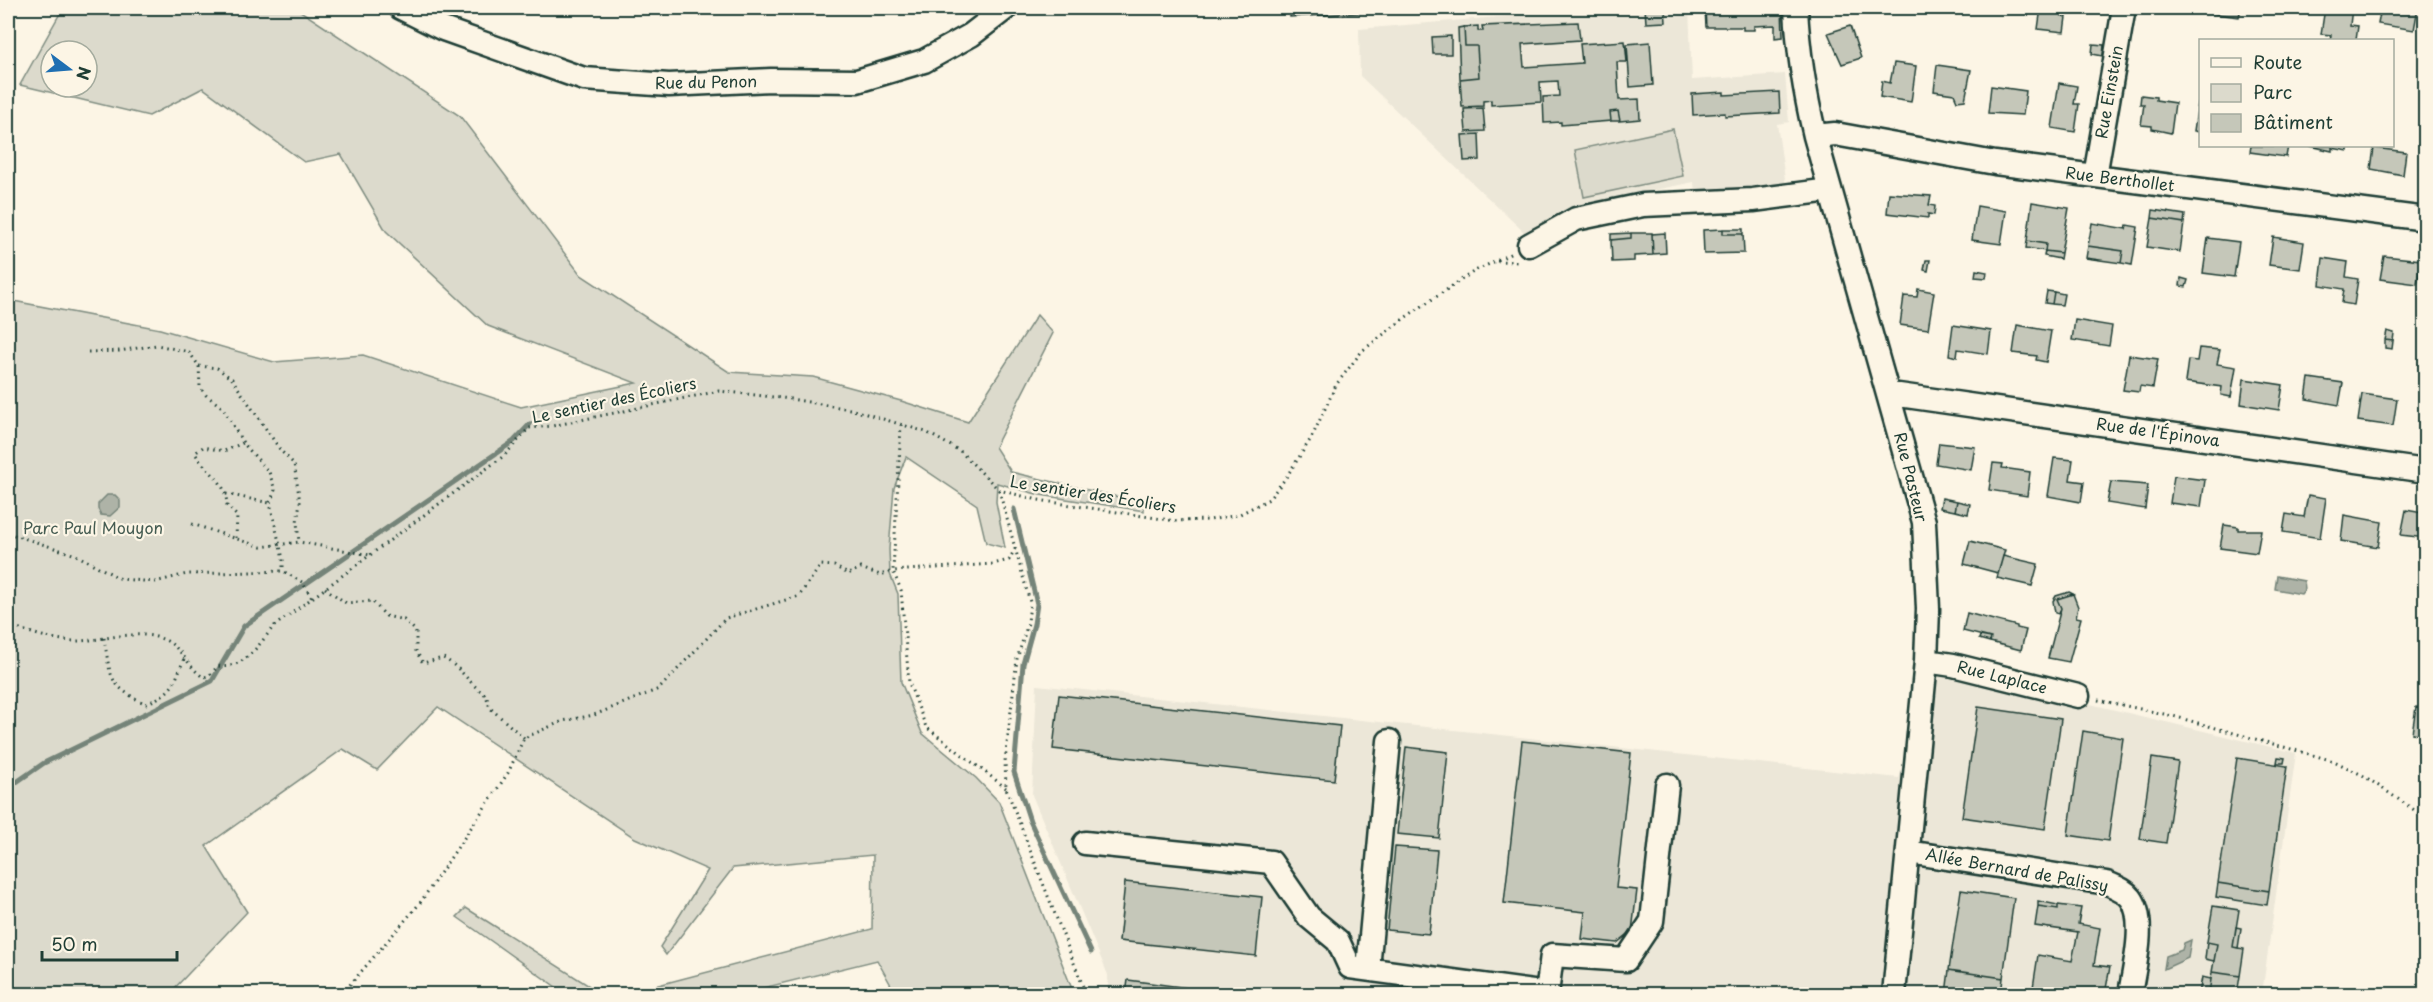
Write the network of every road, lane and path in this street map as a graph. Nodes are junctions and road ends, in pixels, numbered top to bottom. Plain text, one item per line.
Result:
1 (401, 8) edge
2 (1006, 8) edge
3 (1796, 8) edge
4 (2124, 8) edge
5 (1815, 136) junction
6 (2094, 176) junction
7 (1830, 190) junction
8 (2426, 219) edge
9 (1529, 245) joint
10 (88, 352) dead end
11 (198, 366) junction
12 (1890, 396) junction
13 (901, 425) junction
14 (243, 443) junction
15 (2426, 471) edge
16 (999, 490) junction
17 (226, 494) junction
18 (270, 503) junction
19 (192, 524) dead end
20 (8, 533) edge
21 (236, 538) junction
22 (299, 542) junction
23 (279, 543) junction
24 (1015, 549) junction
25 (370, 555) junction
26 (283, 571) junction
27 (893, 571) junction
28 (325, 588) junction
29 (312, 598) junction
30 (8, 624) edge
31 (104, 639) junction
32 (184, 659) junction
33 (1926, 661) junction
34 (2078, 696) joint
35 (524, 738) junction
36 (1389, 741) dead end
37 (1667, 785) dead end
38 (1006, 789) junction
39 (2426, 818) edge
40 (1085, 843) dead end
41 (1908, 852) junction
42 (1359, 968) junction
43 (342, 994) edge
44 (1086, 994) edge
45 (1547, 994) edge
46 (1894, 994) edge
47 (2130, 994) edge

1 - 2 street, Rue du Penon
3 - 5 street, Rue Pasteur
4 - 6 street, Rue Einstein
5 - 6 street, Rue Berthollet
5 - 7 street, Rue Pasteur
6 - 8 street, Rue Berthollet
7 - 9 street
7 - 12 street, Rue Pasteur
9 - 16 path, Le sentier des Écoliers
10 - 11 path
11 - 14 path
11 - 22 path
12 - 15 street, Rue de l'Épinova
12 - 33 street, Rue Pasteur
13 - 16 path, Le sentier des Écoliers
13 - 25 path, Le sentier des Écoliers
13 - 27 path
14 - 17 path
14 - 18 path
16 - 24 path
17 - 18 path
17 - 21 path
18 - 23 path
19 - 21 path
20 - 26 path
21 - 23 path
22 - 23 path
22 - 25 path
23 - 26 path
24 - 27 path
24 - 38 path
25 - 28 path, Le sentier des Écoliers
26 - 29 path
27 - 35 path
27 - 38 path
28 - 29 path, Le sentier des Écoliers
28 - 35 path
29 - 32 path, Le sentier des Écoliers
30 - 31 path
31 - 32 path
31 - 32 path
33 - 34 street, Rue Laplace
33 - 41 street, Rue Pasteur
34 - 39 path
35 - 43 path
36 - 42 street
37 - 45 street
38 - 44 path
40 - 42 street
41 - 46 street, Rue Pasteur
41 - 47 street, Allée Bernard de Palissy
42 - 45 street

